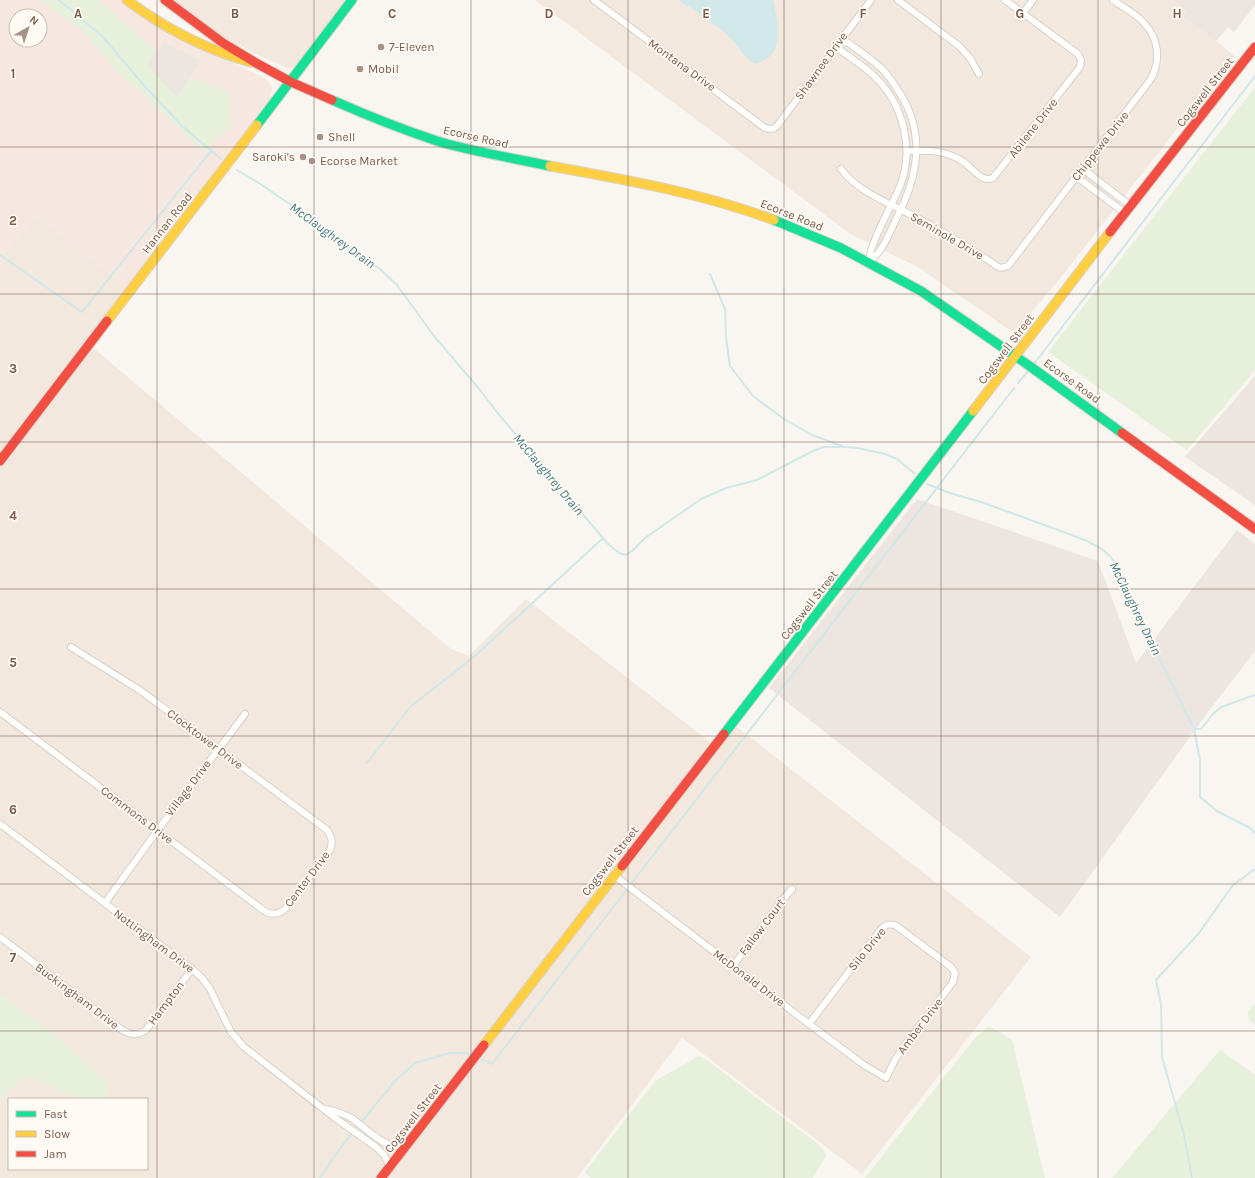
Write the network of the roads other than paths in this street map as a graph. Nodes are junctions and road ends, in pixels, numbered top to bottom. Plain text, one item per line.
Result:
1 (127, 0) edge
2 (165, 0) edge
3 (352, 0) edge
4 (594, 0) edge
5 (871, 0) edge
6 (898, 0) edge
7 (1005, 0) edge
8 (1033, 0) edge
9 (1113, 0) edge
10 (1023, 13) junction
11 (839, 43) junction
12 (1255, 47) edge
13 (256, 63) junction
14 (979, 74) dead end
15 (291, 82) junction
16 (770, 129) joint
17 (907, 151) junction
18 (917, 151) junction
19 (841, 169) dead end
20 (1083, 169) junction
21 (1077, 177) junction
22 (892, 205) junction
23 (901, 210) junction
24 (1128, 210) junction
25 (870, 263) junction
26 (1002, 268) joint
27 (1016, 356) junction
28 (0, 461) edge
29 (1255, 529) edge
30 (71, 647) dead end
31 (0, 712) edge
32 (246, 714) dead end
33 (218, 749) junction
34 (0, 824) edge
35 (156, 830) junction
36 (332, 840) joint
37 (615, 876) junction
38 (792, 889) dead end
39 (105, 903) junction
40 (275, 914) joint
41 (0, 937) edge
42 (733, 966) junction
43 (192, 969) junction
44 (955, 973) joint
45 (809, 1024) junction
46 (136, 1035) joint
47 (886, 1078) joint
48 (324, 1108) junction
49 (410, 1142) junction
50 (390, 1167) junction
51 (381, 1178) edge

1 - 13 street, Ecorse Road
2 - 13 street, Ecorse Road
3 - 15 street, Hannan Road
4 - 16 street, Montana Drive
5 - 11 street, Shawnee Drive
6 - 14 street
7 - 10 street
8 - 10 street
9 - 20 street, Chippewa Drive
10 - 18 street, Abilene Drive
11 - 16 street, Shawnee Drive
11 - 17 street
11 - 18 street
12 - 24 street, Cogswell Street
13 - 15 street, Ecorse Road
15 - 25 street, Ecorse Road
15 - 28 street, Hannan Road
17 - 18 street, Abilene Drive
17 - 22 street
18 - 23 street
19 - 22 street, Seminole Drive
20 - 21 street, Chippewa Drive
20 - 24 street
21 - 24 street
21 - 26 street, Chippewa Drive
22 - 23 street, Seminole Drive
22 - 25 street
23 - 25 street
23 - 26 street, Seminole Drive
24 - 27 street, Cogswell Street
25 - 27 street, Ecorse Road
27 - 29 street, Ecorse Road
27 - 37 street, Cogswell Street
30 - 33 street, Clocktower Drive
31 - 35 street, Commons Drive
32 - 33 street, Village Drive
33 - 35 street, Village Drive
33 - 36 street, Clocktower Drive
34 - 39 street, Nottingham Drive
35 - 39 street, Village Drive
35 - 40 street, Commons Drive
36 - 40 street, Center Drive
37 - 42 street, McDonald Drive
37 - 49 street, Cogswell Street
38 - 42 street, Fallow Court
39 - 43 street, Nottingham Drive
41 - 46 street, Buckingham Drive
42 - 45 street, McDonald Drive
43 - 46 street, Hampton
43 - 48 street, Nottingham Drive
44 - 45 street, Silo Drive
44 - 47 street, Amber Drive
45 - 47 street, McDonald Drive
48 - 49 street, Nottingham Drive
48 - 50 street, Nottingham Drive
49 - 50 street, Cogswell Street
50 - 51 street, Cogswell Street

